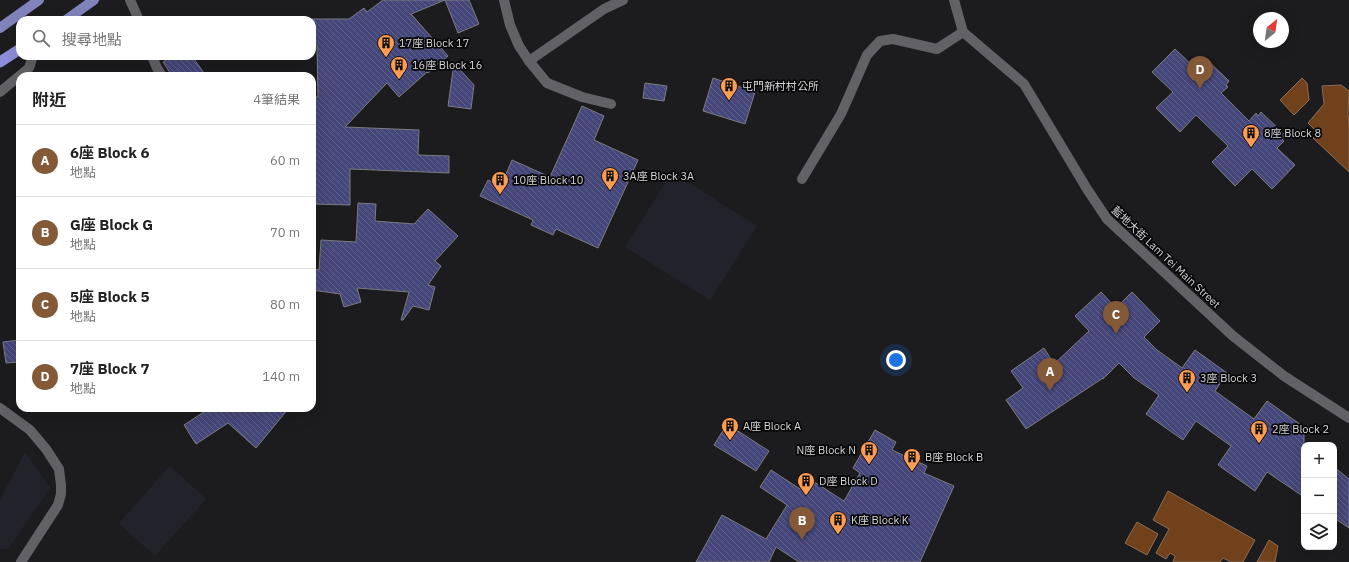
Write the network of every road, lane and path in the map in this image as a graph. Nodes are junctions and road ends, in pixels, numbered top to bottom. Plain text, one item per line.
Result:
1 (40, 0) edge
2 (94, 0) edge
3 (130, 0) edge
4 (504, 0) edge
5 (623, 0) edge
6 (954, 0) edge
7 (17, 16) edge
8 (72, 16) edge
9 (137, 16) edge
10 (16, 17) edge
11 (0, 28) edge
12 (963, 32) junction
13 (16, 52) edge
14 (31, 60) edge
15 (154, 60) edge
16 (529, 61) junction
17 (0, 62) edge
18 (23, 72) edge
19 (160, 72) edge
20 (16, 78) edge
21 (0, 92) edge
22 (611, 104) dead end
23 (802, 179) dead end
24 (0, 408) edge
25 (1349, 418) edge
26 (21, 562) edge

1 - 7 main road
2 - 8 main road
3 - 9 street
4 - 16 street
5 - 16 street
6 - 12 street
10 - 11 main road
12 - 23 street
12 - 25 street, 藍地大街 Lam Tei Main Street
13 - 17 highway
14 - 18 street
15 - 19 street
16 - 22 street
20 - 21 street
24 - 26 street

